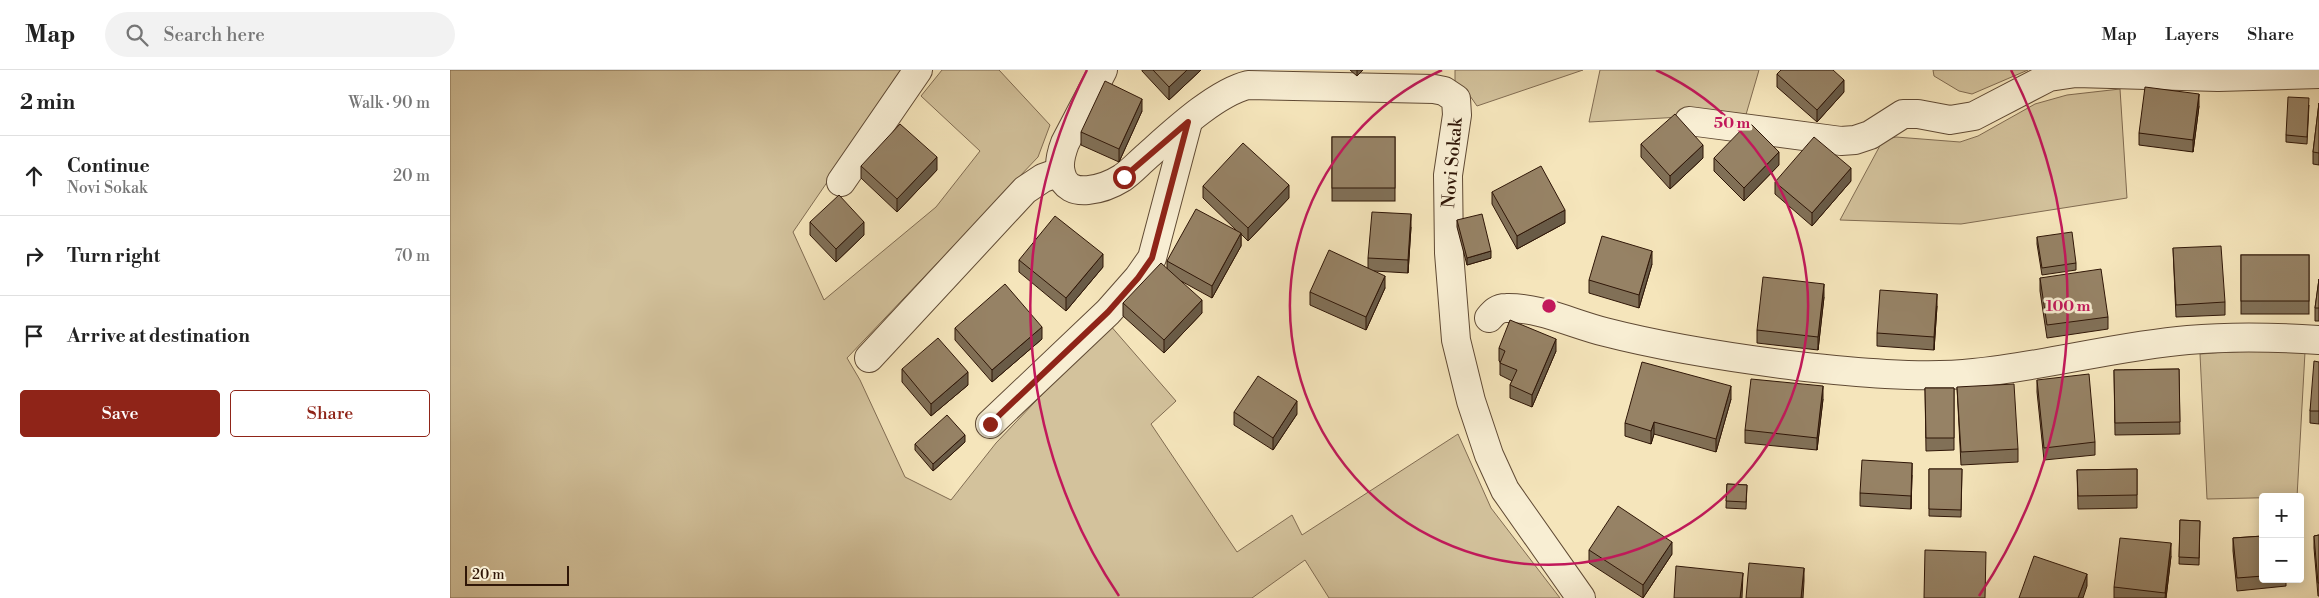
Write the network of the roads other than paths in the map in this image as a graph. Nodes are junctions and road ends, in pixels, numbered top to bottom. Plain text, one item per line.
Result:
1 (918, 70) edge
2 (1104, 70) edge
3 (2319, 74) edge
4 (1690, 121) dead end
5 (1188, 122) junction
6 (1060, 172) junction
7 (841, 182) dead end
8 (1489, 318) dead end
9 (2319, 340) edge
10 (869, 358) dead end
11 (990, 424) dead end
12 (1581, 598) edge

1 - 7 street
2 - 6 street
3 - 4 street
5 - 6 street, Novi Sokak
5 - 11 street
5 - 12 street, Novi Sokak
6 - 10 street
8 - 9 street

